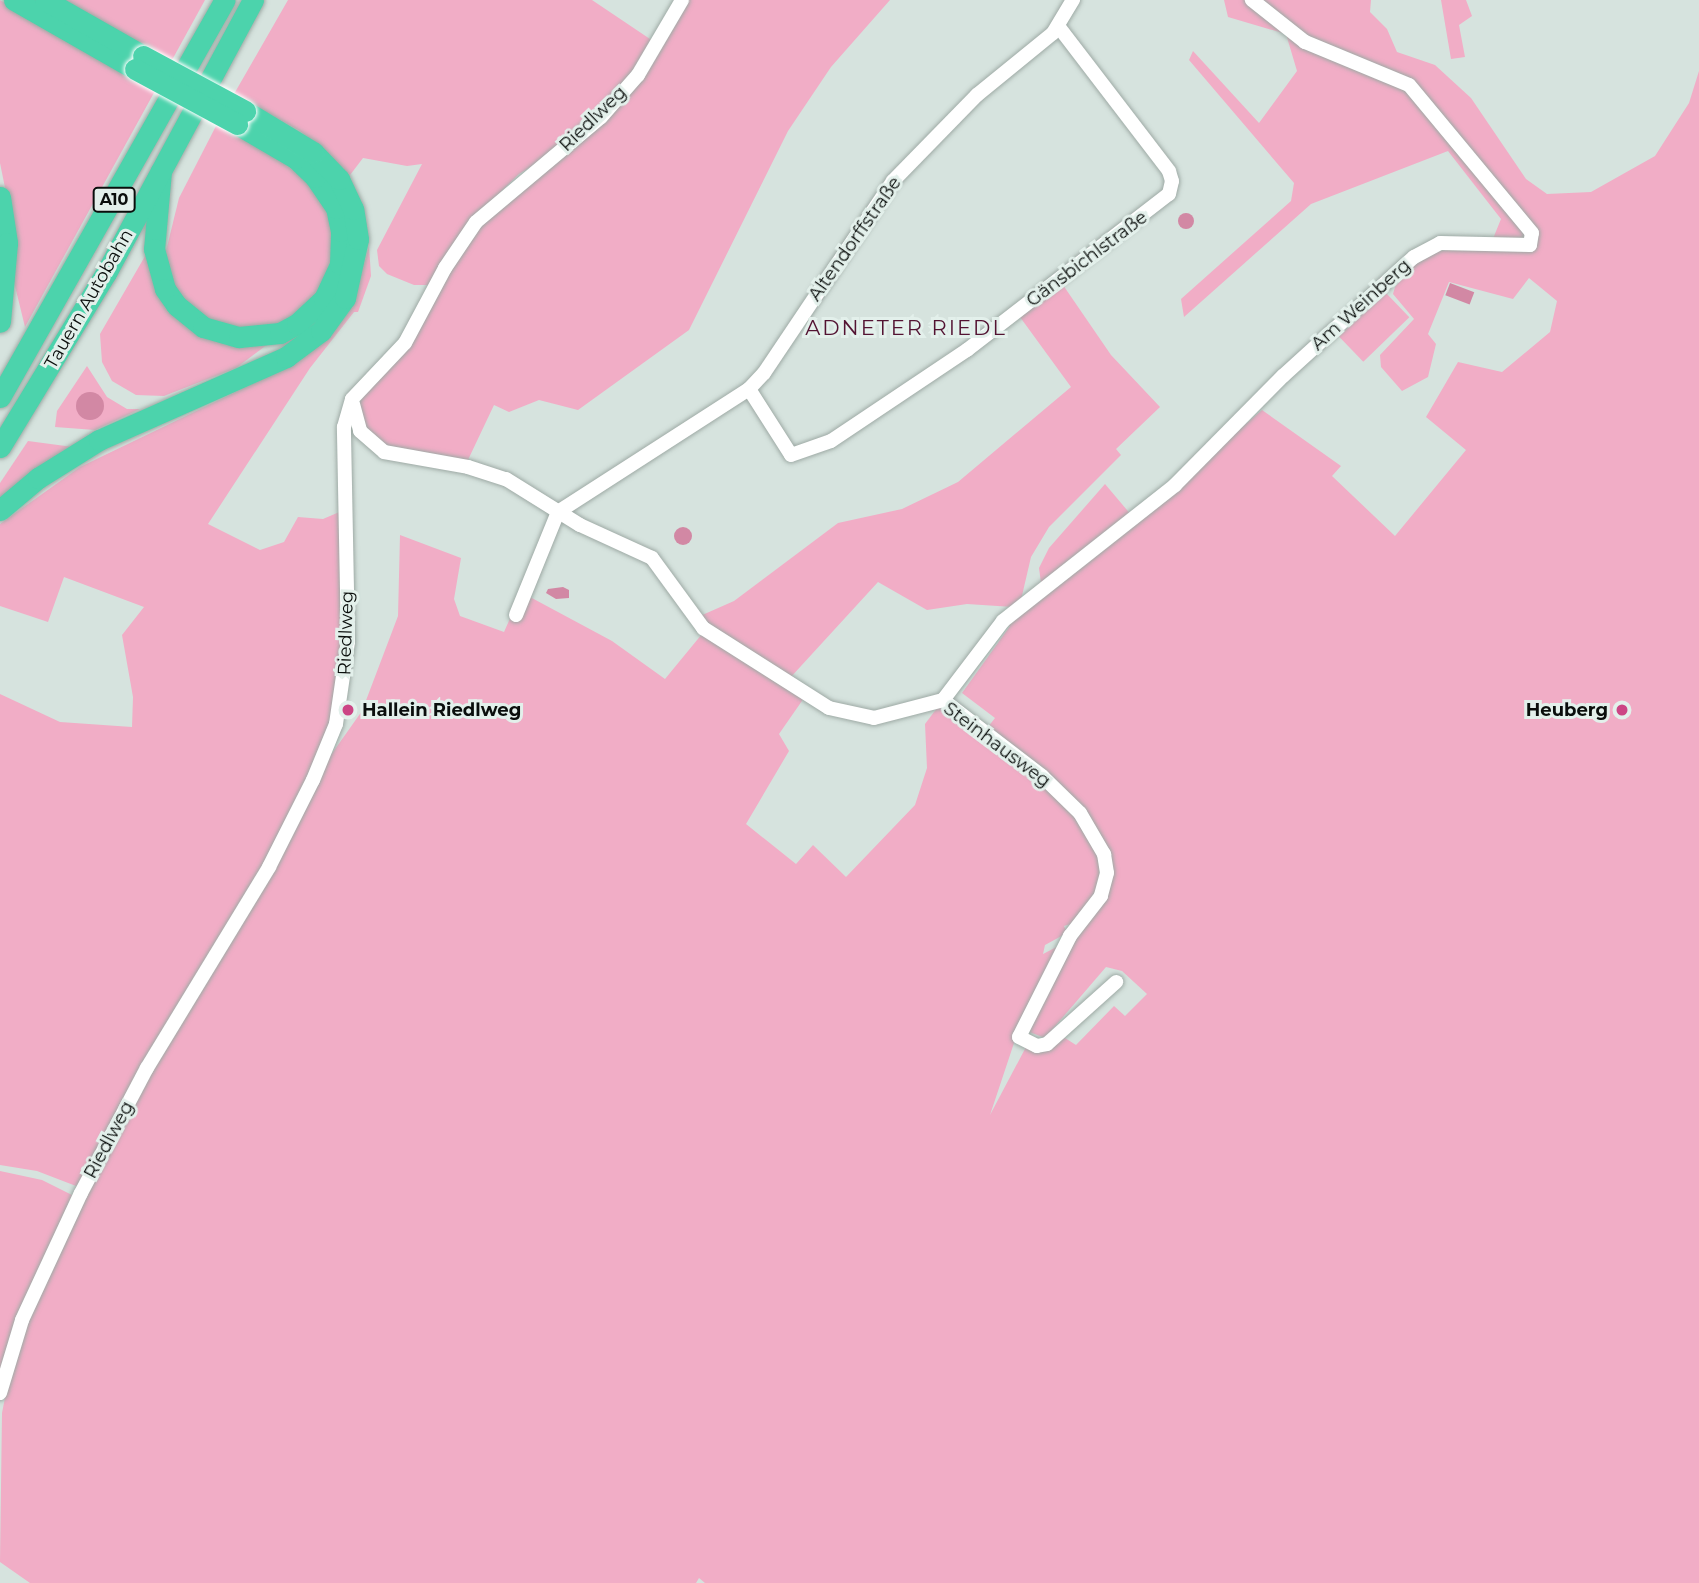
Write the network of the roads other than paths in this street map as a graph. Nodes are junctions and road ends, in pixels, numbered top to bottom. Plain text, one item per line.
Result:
1 (14, 0) edge
2 (45, 0) edge
3 (225, 0) edge
4 (253, 0) edge
5 (682, 0) edge
6 (1073, 0) edge
7 (1252, 0) edge
8 (1059, 27) junction
9 (139, 62) junction
10 (241, 118) junction
11 (161, 171) junction
12 (0, 197) edge
13 (0, 322) edge
14 (749, 389) junction
15 (0, 397) edge
16 (352, 399) junction
17 (0, 447) edge
18 (0, 510) edge
19 (558, 512) junction
20 (516, 615) dead end
21 (943, 700) junction
22 (1116, 982) dead end
23 (0, 1393) edge

1 - 9 highway
2 - 9 highway
3 - 15 highway, Tauern Autobahn / A10
4 - 11 highway, Tauern Autobahn / A10
5 - 16 street, Riedlweg
6 - 8 street, Altendorffstraße
7 - 21 street, Am Weinberg
8 - 14 street, Altendorffstraße
8 - 14 street, Gänsbichlstraße
9 - 10 highway, bridge
10 - 11 highway
10 - 18 highway
11 - 17 highway, Tauern Autobahn / A10
12 - 13 highway
14 - 19 street, Altendorffstraße
16 - 19 street, Steinhausweg
16 - 23 street, Riedlweg
19 - 20 street
19 - 21 street, Steinhausweg
21 - 22 street, Steinhausweg

